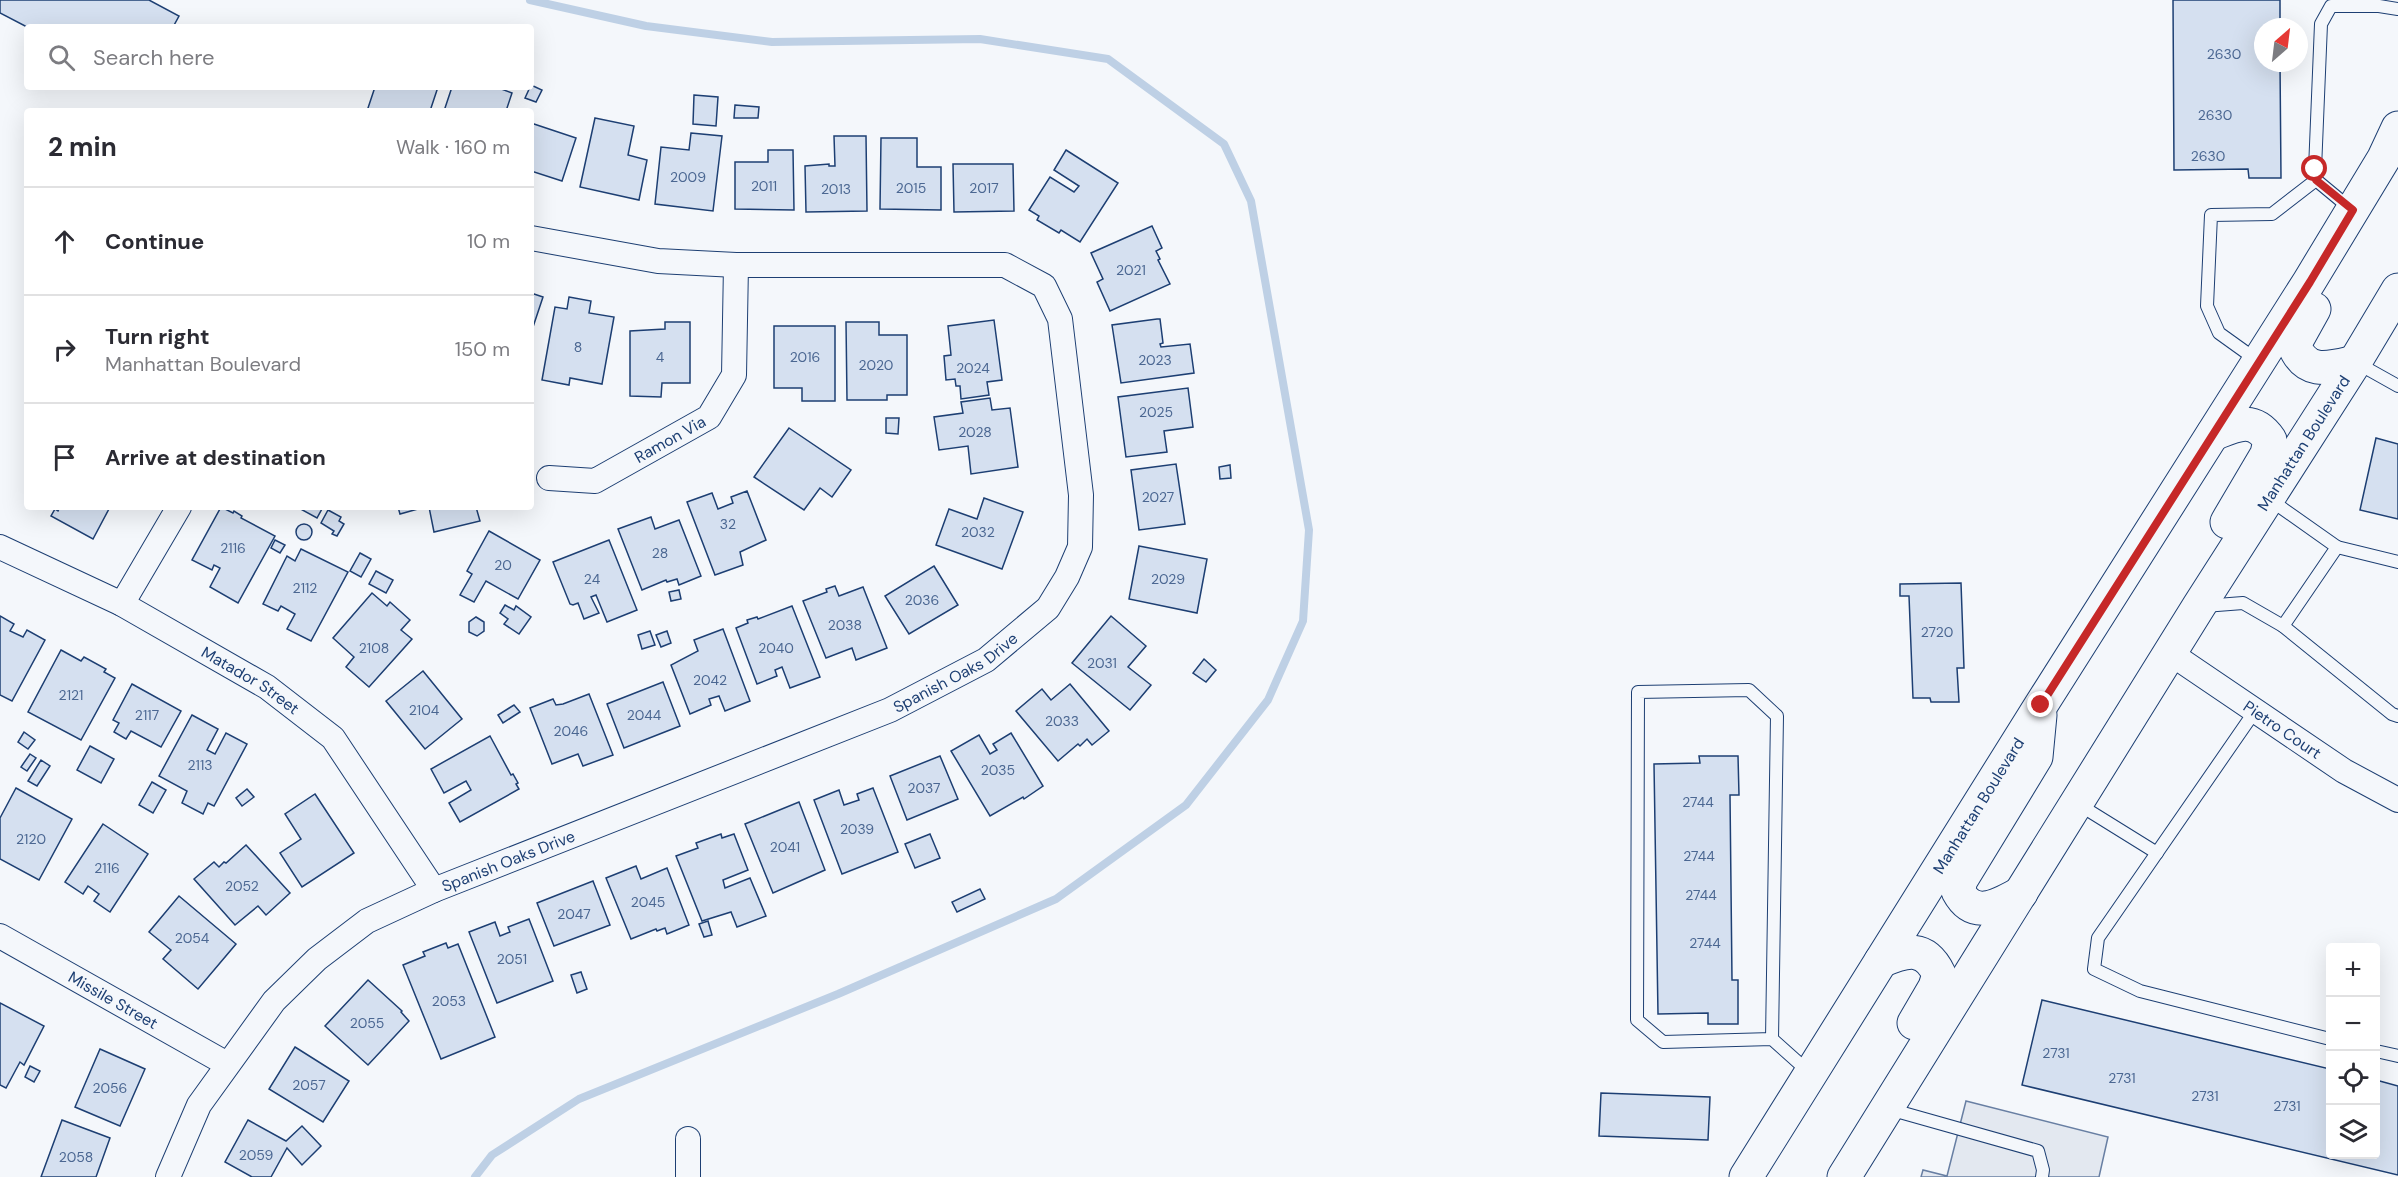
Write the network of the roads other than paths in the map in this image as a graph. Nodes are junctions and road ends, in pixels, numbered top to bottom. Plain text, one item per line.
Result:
1 (2398, 9) edge
2 (2398, 128) edge
3 (2384, 158) junction
4 (2316, 180) junction
5 (2353, 210) junction
6 (534, 239) edge
7 (736, 265) junction
8 (2398, 290) edge
9 (2259, 362) junction
10 (2355, 362) junction
11 (2398, 386) edge
12 (2213, 434) junction
13 (549, 478) dead end
14 (2268, 498) junction
15 (177, 510) edge
16 (0, 547) edge
17 (2337, 547) junction
18 (2398, 562) edge
19 (122, 604) junction
20 (2199, 606) junction
21 (2283, 626) junction
22 (2170, 653) junction
23 (2041, 705) junction
24 (2255, 711) junction
25 (2398, 716) edge
26 (2398, 800) edge
27 (2077, 804) junction
28 (2157, 853) junction
29 (434, 890) junction
30 (2021, 893) junction
31 (0, 936) edge
32 (1881, 961) junction
33 (2326, 1038) edge
34 (1772, 1039) junction
35 (2380, 1052) edge
36 (2398, 1056) edge
37 (227, 1064) junction
38 (1811, 1074) junction
39 (1886, 1108) junction
40 (688, 1139) dead end
41 (1754, 1168) edge
42 (168, 1177) edge
43 (688, 1177) edge
44 (1844, 1177) edge
45 (2042, 1177) edge

1 - 4 lane
2 - 3 street, Manhattan Boulevard
3 - 5 street, Manhattan Boulevard
3 - 10 street
4 - 5 lane
4 - 9 lane
5 - 9 street, Manhattan Boulevard
6 - 7 street, Spanish Oaks Drive
7 - 13 street, Ramon Via
7 - 29 street, Spanish Oaks Drive
8 - 10 street, Manhattan Boulevard
9 - 12 street, Manhattan Boulevard
10 - 11 lane
10 - 14 street, Manhattan Boulevard
12 - 20 street
12 - 23 street, Manhattan Boulevard
14 - 17 lane
14 - 20 street, Manhattan Boulevard
15 - 19 street
16 - 19 street, Matador Street
17 - 18 lane
17 - 21 lane
19 - 29 street, Matador Street
20 - 21 lane
20 - 22 street, Manhattan Boulevard
21 - 25 lane
22 - 24 street, Pietro Court
22 - 27 street, Manhattan Boulevard
23 - 30 street
23 - 32 street, Manhattan Boulevard
24 - 26 street, Pietro Court
24 - 28 lane
27 - 28 lane
27 - 30 street, Manhattan Boulevard
28 - 33 lane
29 - 37 street, Spanish Oaks Drive
30 - 39 street, Manhattan Boulevard
31 - 37 street, Missile Street
32 - 38 street, Manhattan Boulevard
32 - 39 street
34 - 34 lane
34 - 38 lane
35 - 36 lane
37 - 42 street, Spanish Oaks Drive
38 - 41 street, Manhattan Boulevard
39 - 44 street, Manhattan Boulevard
39 - 45 lane
40 - 43 street

